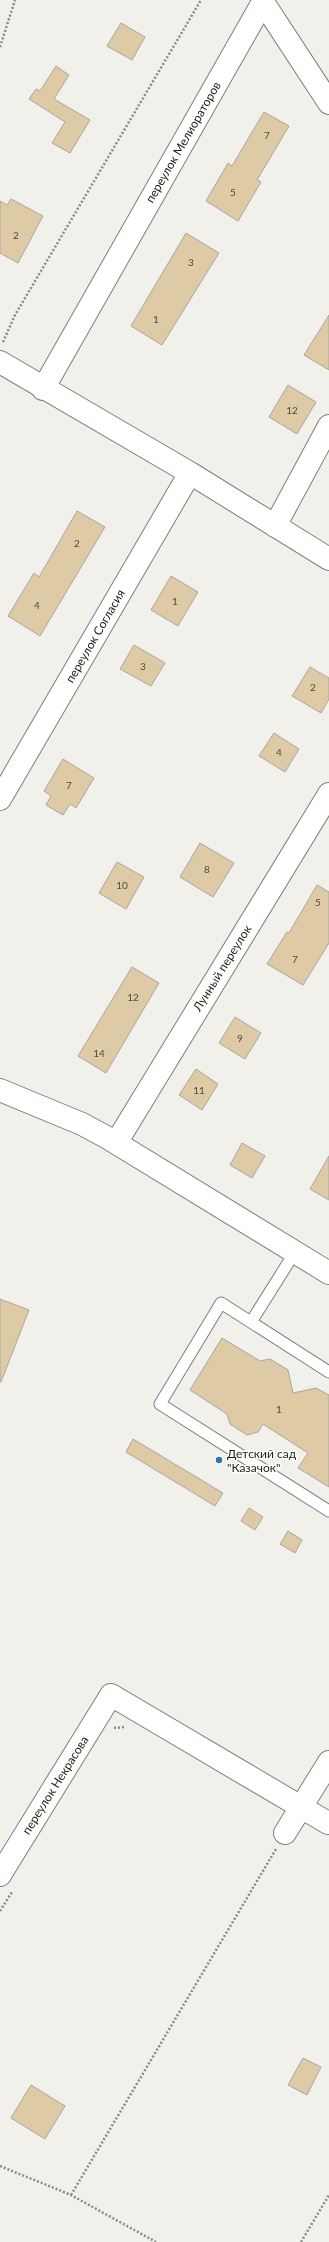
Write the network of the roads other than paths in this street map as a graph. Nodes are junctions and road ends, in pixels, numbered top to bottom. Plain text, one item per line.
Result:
1 (329, 103) edge
2 (0, 362) edge
3 (44, 388) junction
4 (329, 426) edge
5 (190, 473) junction
6 (275, 526) junction
7 (329, 559) edge
8 (329, 794) edge
9 (0, 799) edge
10 (0, 1090) edge
11 (116, 1143) junction
12 (295, 1252) junction
13 (329, 1273) edge
14 (251, 1322) junction
15 (329, 1372) edge
16 (329, 1511) edge
17 (329, 1762) edge
18 (301, 1807) junction
19 (329, 1823) edge
20 (285, 1834) road end
21 (6, 1883) edge

1 - 3 street, переулок Мелиораторов
2 - 3 street
3 - 5 street
4 - 6 street
5 - 6 street
5 - 9 street, переулок Согласия
6 - 7 street
8 - 11 street, Лунный переулок
10 - 11 street
11 - 12 street
12 - 13 street
12 - 14 lane
14 - 15 lane
14 - 16 lane
17 - 18 street
18 - 19 street
18 - 20 street
18 - 21 street, переулок Некрасова

